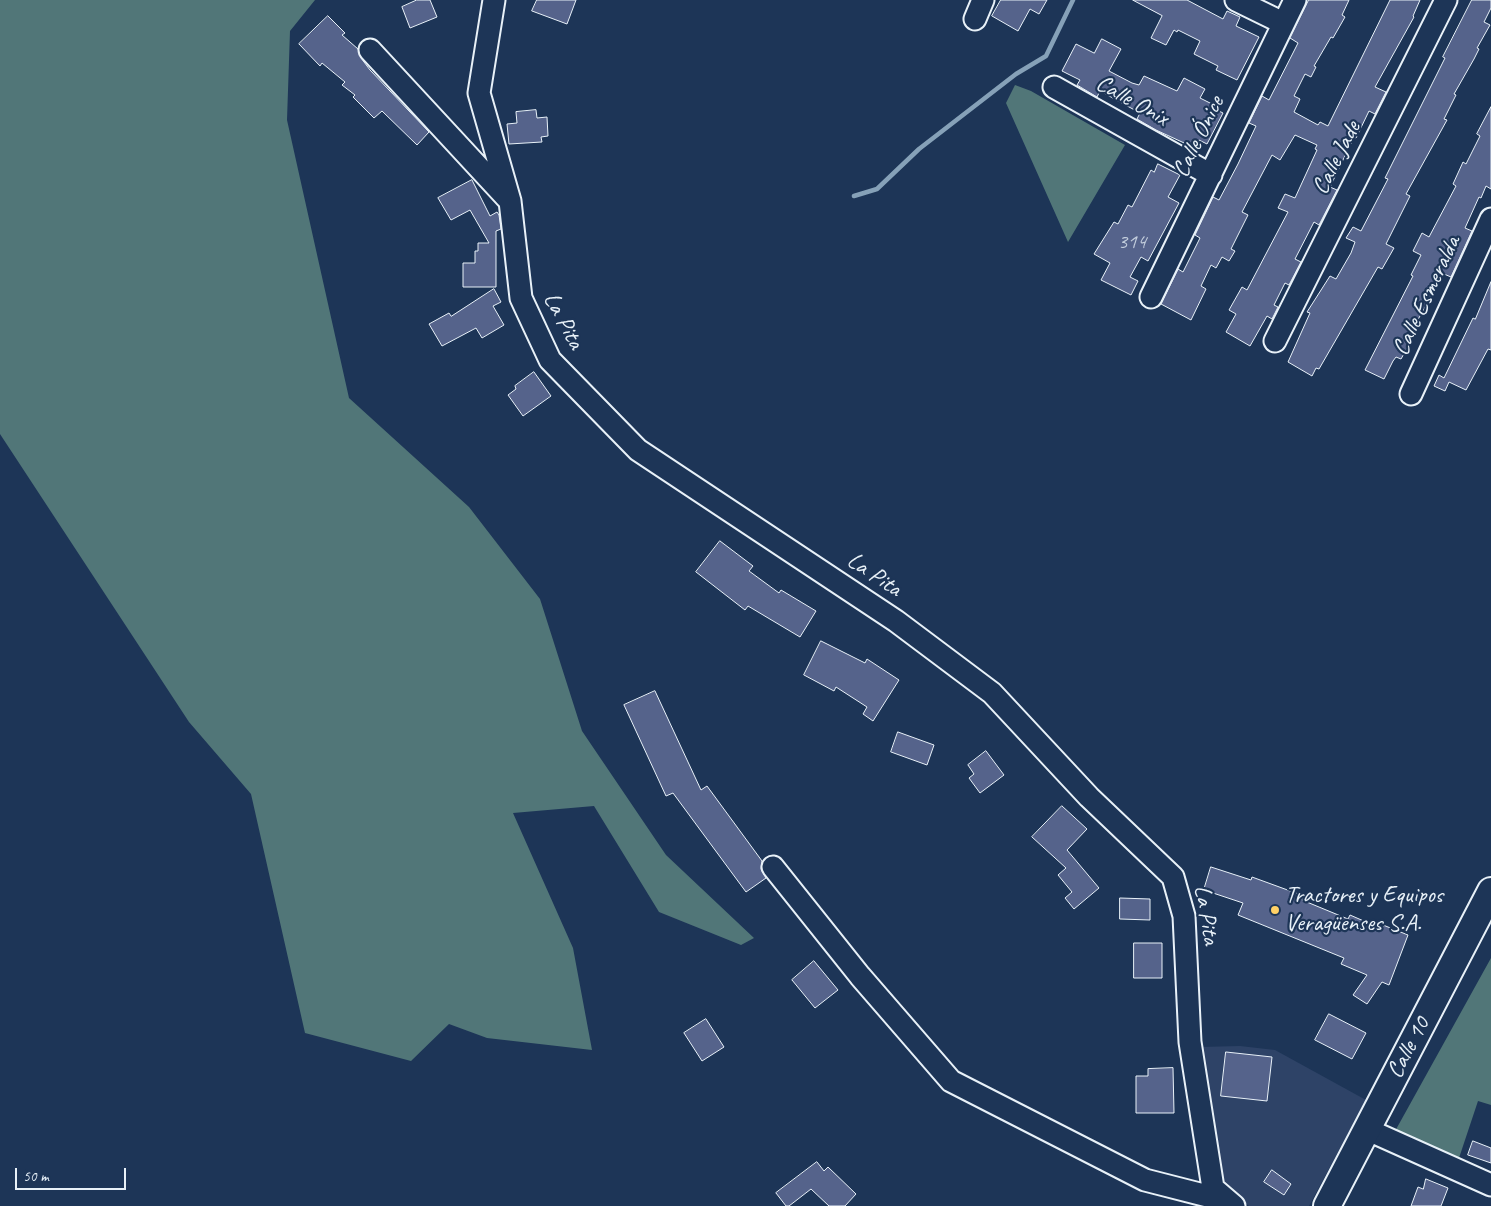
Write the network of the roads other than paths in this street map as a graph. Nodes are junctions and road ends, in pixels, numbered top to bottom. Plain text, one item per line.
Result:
1 (494, 0) edge
2 (1236, 0) edge
3 (1295, 0) edge
4 (1446, 0) edge
5 (1283, 23) junction
6 (370, 50) dead end
7 (1054, 87) dead end
8 (1211, 175) junction
9 (510, 201) junction
10 (1491, 219) edge
11 (1151, 297) dead end
12 (1275, 340) dead end
13 (1412, 394) dead end
14 (773, 867) dead end
15 (1491, 891) edge
16 (1366, 1129) junction
17 (1491, 1185) edge
18 (1232, 1204) edge
19 (1327, 1206) edge

1 - 9 street, La Pita
2 - 5 street
3 - 5 street, Calle Ónice
4 - 12 street, Calle Jade
5 - 8 street, Calle Ónice
6 - 9 street
7 - 8 street, Calle Onix
8 - 11 street, Calle Ónice
9 - 18 street, La Pita
10 - 13 street, Calle Esmeralda
14 - 18 street
15 - 16 main road, Calle 10
16 - 17 street
16 - 19 main road, Calle 10

